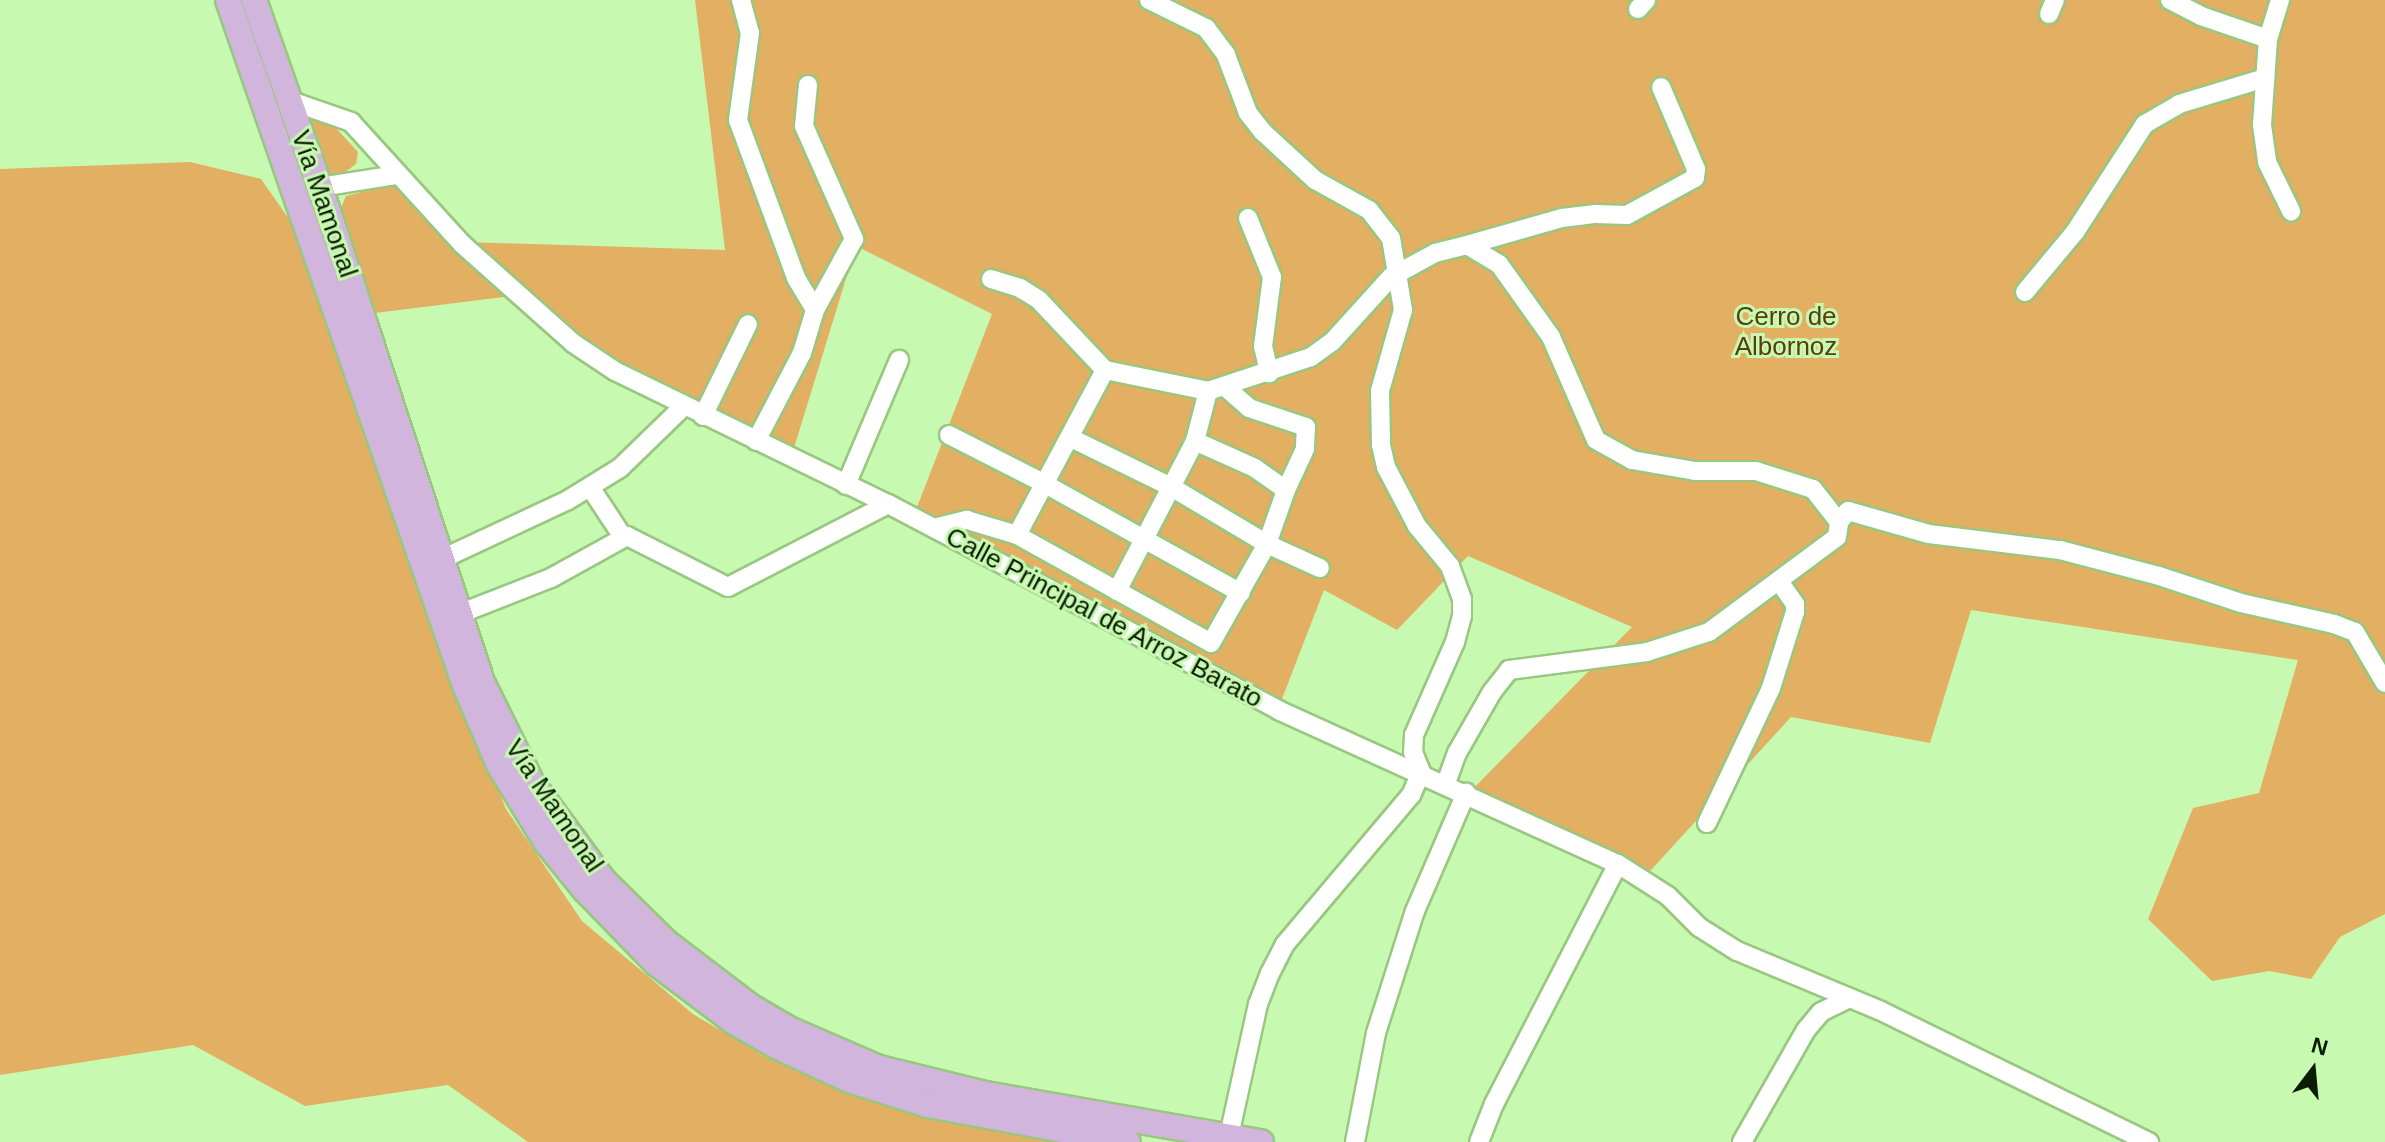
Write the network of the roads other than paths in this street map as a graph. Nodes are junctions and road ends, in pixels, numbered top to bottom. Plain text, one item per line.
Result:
1 (228, 0) edge
2 (254, 0) edge
3 (741, 0) edge
4 (1149, 0) edge
5 (2280, 0) edge
6 (2176, 1) edge
7 (2268, 39) junction
8 (2265, 78) junction
9 (808, 85) dead end
10 (1661, 87) dead end
11 (288, 100) junction
12 (397, 175) junction
13 (320, 187) junction
14 (2291, 211) dead end
15 (1248, 218) dead end
16 (1467, 245) junction
17 (1399, 272) junction
18 (991, 279) dead end
19 (2025, 292) dead end
20 (815, 310) junction
21 (748, 324) dead end
22 (899, 360) dead end
23 (1105, 370) junction
24 (1269, 373) junction
25 (1216, 389) junction
26 (684, 406) junction
27 (703, 416) junction
28 (949, 435) dead end
29 (1071, 438) junction
30 (756, 441) junction
31 (1195, 441) junction
32 (1045, 484) junction
33 (846, 485) junction
34 (590, 487) junction
35 (1173, 488) junction
36 (1286, 490) junction
37 (888, 504) junction
38 (1839, 522) junction
39 (934, 528) junction
40 (1017, 535) junction
41 (623, 537) junction
42 (1144, 539) junction
43 (1267, 544) junction
44 (442, 559) junction
45 (1320, 568) dead end
46 (1779, 581) junction
47 (1117, 591) junction
48 (1241, 593) junction
49 (459, 614) junction
50 (2385, 683) edge
51 (1421, 772) junction
52 (1446, 783) junction
53 (1466, 793) junction
54 (1707, 823) dead end
55 (1618, 864) junction
56 (1850, 998) junction
57 (1229, 1136) junction
58 (1128, 1142) edge
59 (1261, 1142) edge
60 (1355, 1142) edge
61 (1479, 1142) edge
62 (1742, 1142) edge
63 (2149, 1142) edge

1 - 58 main road, Vía Mamonal
2 - 11 main road, Vía Mamonal
3 - 20 street
4 - 17 street
5 - 7 street
6 - 7 street
7 - 8 street
8 - 14 street
8 - 19 street
9 - 20 street
10 - 16 street
11 - 12 street, Calle Principal de Arroz Barato
11 - 13 main road, Vía Mamonal
12 - 13 street
12 - 26 street, Calle Principal de Arroz Barato
13 - 44 main road, Vía Mamonal
15 - 24 street
16 - 17 street
16 - 38 street
17 - 24 street
17 - 51 street
18 - 23 street
20 - 30 street
21 - 27 street
22 - 33 street
23 - 25 street
23 - 29 street
24 - 25 street
25 - 31 street
25 - 36 street
26 - 27 street, Calle Principal de Arroz Barato
26 - 34 street
27 - 30 street, Calle Principal de Arroz Barato
28 - 32 street
29 - 32 street
29 - 35 street
30 - 33 street, Calle Principal de Arroz Barato
31 - 35 street
31 - 36 street
32 - 40 street
32 - 42 street
33 - 37 street, Calle Principal de Arroz Barato
34 - 41 street
34 - 44 street
35 - 42 street
35 - 43 street
36 - 43 street
37 - 39 street, Calle Principal de Arroz Barato
37 - 41 street
38 - 46 street
38 - 50 street
39 - 40 street
39 - 51 street, Calle Principal de Arroz Barato
40 - 47 street
41 - 49 street
42 - 47 street
42 - 48 street
43 - 45 street
43 - 48 street
44 - 49 main road, Vía Mamonal
46 - 52 street
46 - 54 street
47 - 48 street
49 - 57 main road, Vía Mamonal
51 - 52 street, Calle Principal de Arroz Barato
51 - 57 street
52 - 53 street, Calle Principal de Arroz Barato
53 - 55 street, Calle Principal de Arroz Barato
53 - 60 street
55 - 56 street, Calle Principal de Arroz Barato
55 - 61 street
56 - 62 street
56 - 63 street, Calle Principal de Arroz Barato
57 - 59 main road, Vía Mamonal

